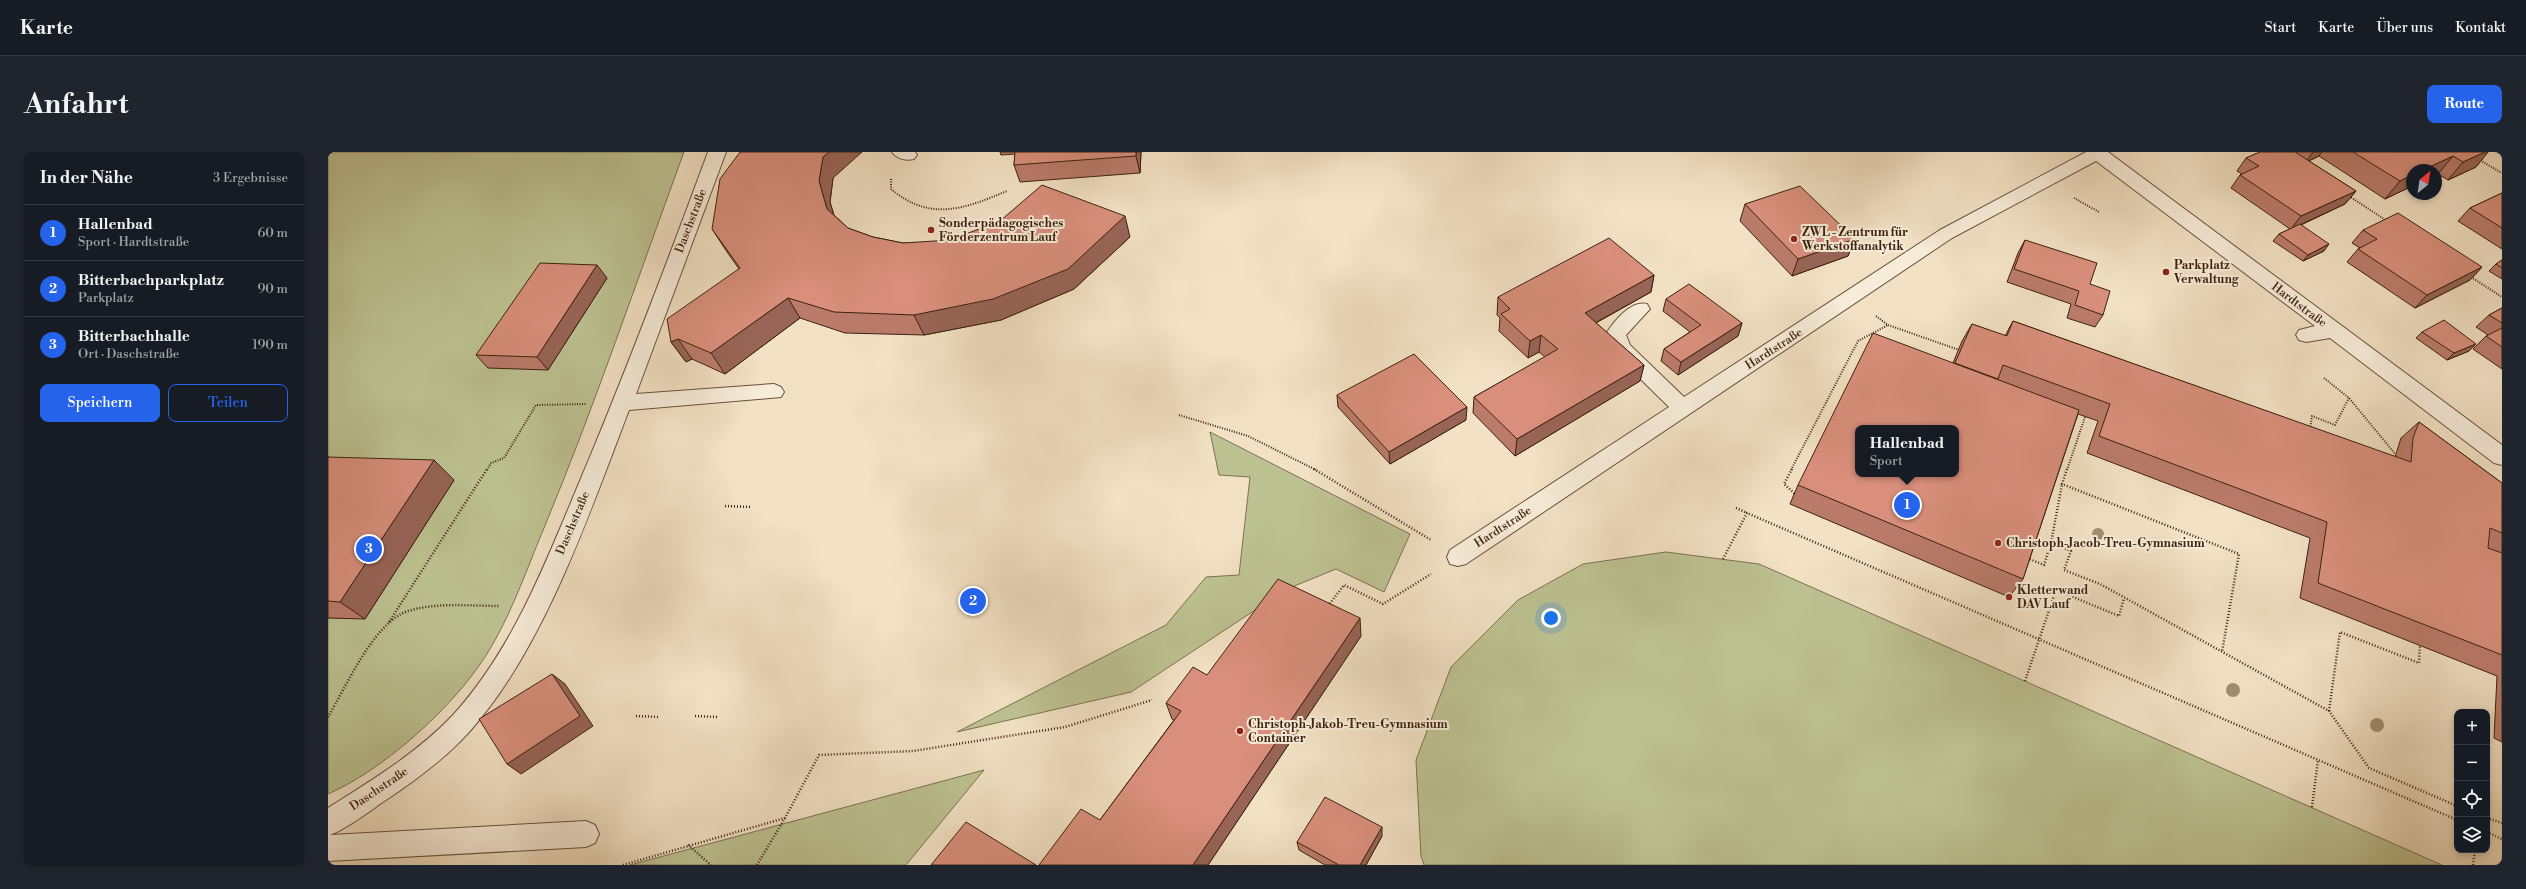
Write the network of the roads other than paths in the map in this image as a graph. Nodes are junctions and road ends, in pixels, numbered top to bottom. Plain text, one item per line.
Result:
1 (717, 152) edge
2 (2097, 152) edge
3 (1640, 308) edge
4 (2334, 330) junction
5 (2306, 336) dead end
6 (774, 392) dead end
7 (623, 403) junction
8 (1683, 408) junction
9 (2502, 457) edge
10 (1458, 557) road end
11 (328, 823) edge
12 (586, 834) dead end
13 (328, 848) edge

1 - 7 street, Daschstraße
2 - 4 street, Hardtstraße
2 - 8 street, Hardtstraße
3 - 8 street
4 - 5 street
4 - 9 street, Hardtstraße
6 - 7 street
7 - 11 street, Daschstraße
8 - 10 street, Hardtstraße
12 - 13 street

